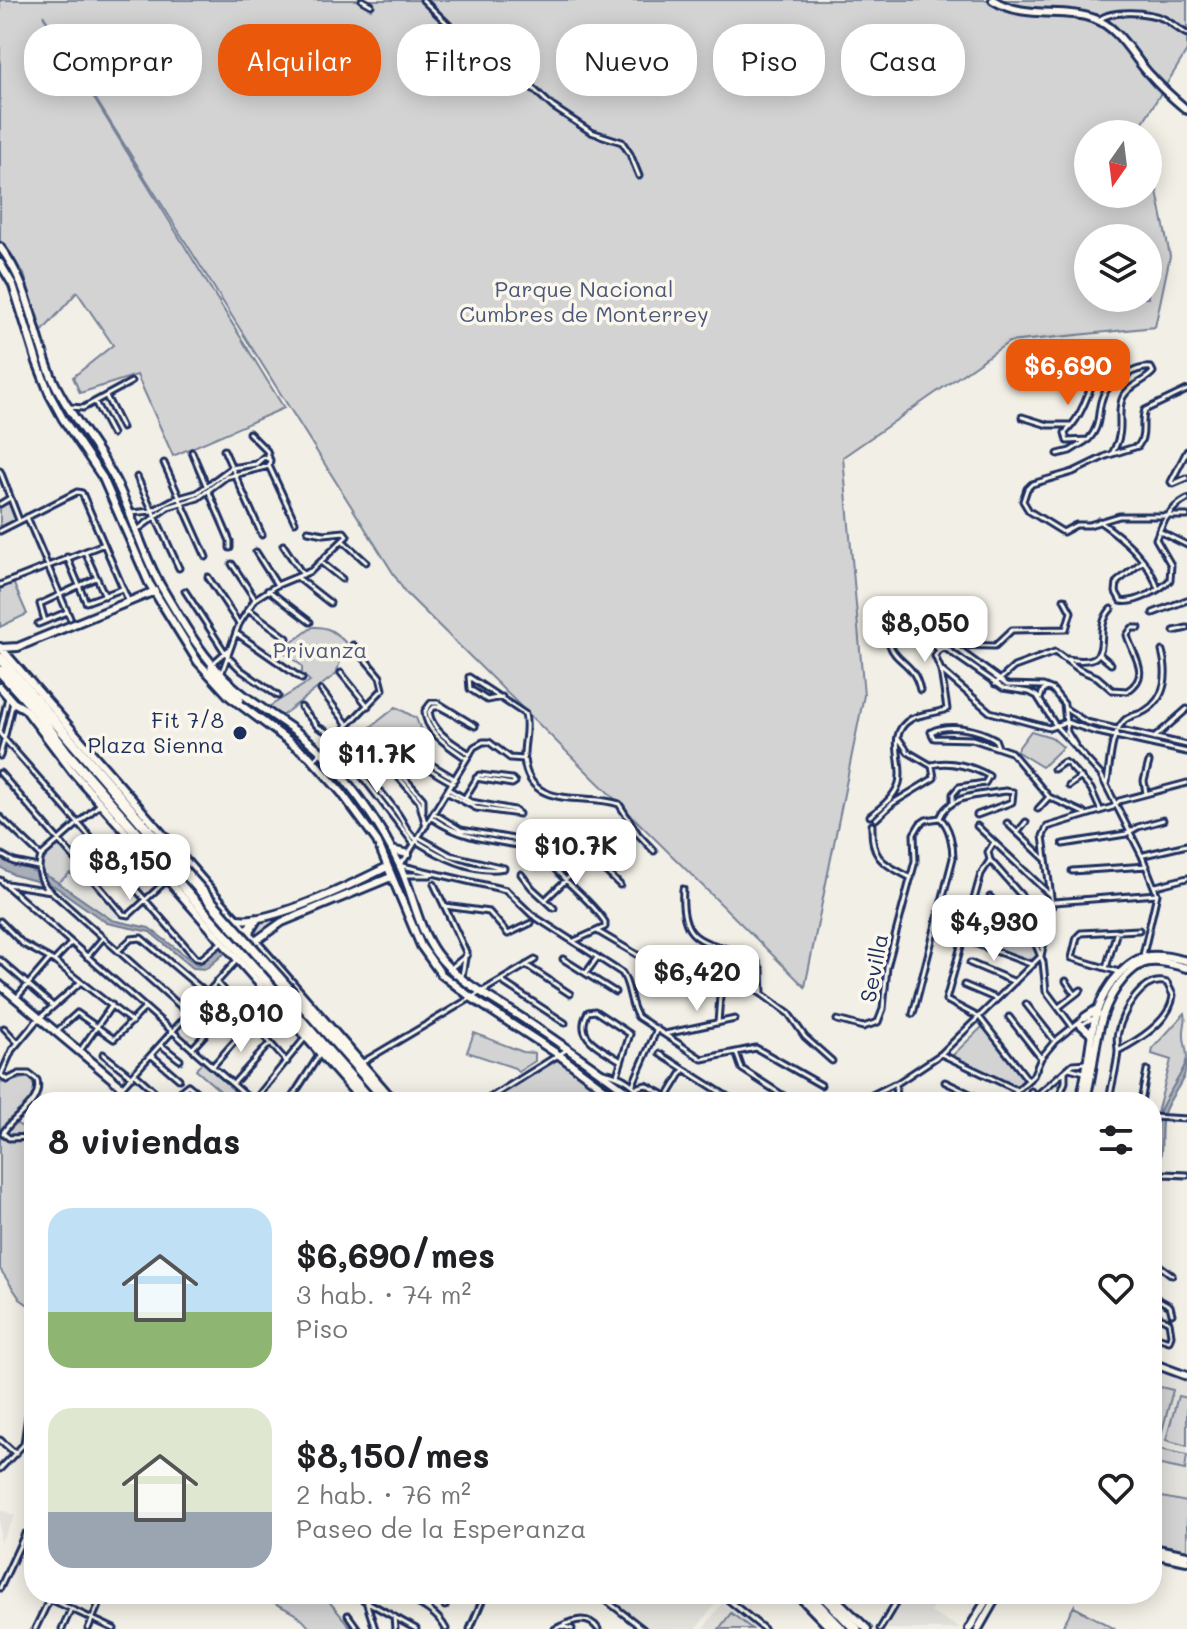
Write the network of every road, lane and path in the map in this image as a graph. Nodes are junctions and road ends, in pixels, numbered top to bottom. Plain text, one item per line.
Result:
1 (362, 0) edge
2 (423, 0) edge
3 (993, 0) edge
4 (371, 5) dead end
5 (1099, 20) junction
6 (1187, 34) edge
7 (1187, 110) edge
8 (639, 176) dead end
9 (0, 247) edge
10 (0, 263) edge
11 (34, 323) junction
12 (26, 326) junction
13 (1096, 360) dead end
14 (131, 382) dead end
15 (1187, 390) edge
16 (106, 396) junction
17 (95, 402) junction
18 (67, 406) junction
19 (83, 408) junction
20 (1022, 417) dead end
21 (78, 424) junction
22 (1072, 425) junction
23 (122, 428) dead end
24 (249, 433) dead end
25 (112, 434) dead end
26 (1086, 441) junction
27 (224, 450) dead end
28 (1187, 451) edge
29 (192, 452) dead end
30 (1058, 454) dead end
31 (1112, 454) junction
32 (269, 458) junction
33 (164, 463) dead end
34 (256, 466) junction
35 (269, 466) junction
36 (0, 471) edge
37 (232, 471) junction
38 (137, 477) dead end
39 (1187, 478) edge
40 (208, 489) junction
41 (10, 498) junction
42 (1187, 499) edge
43 (180, 501) junction
44 (0, 504) edge
45 (152, 511) junction
46 (130, 513) junction
47 (155, 516) junction
48 (1166, 516) junction
49 (1187, 516) edge
50 (27, 517) junction
51 (19, 521) junction
52 (1099, 521) junction
53 (295, 522) dead end
54 (0, 531) edge
55 (136, 531) junction
56 (308, 531) dead end
57 (1159, 531) junction
58 (262, 535) dead end
59 (343, 541) junction
60 (104, 544) junction
61 (283, 545) dead end
62 (1187, 545) edge
63 (230, 548) dead end
64 (85, 551) junction
65 (256, 552) dead end
66 (67, 557) junction
67 (206, 557) dead end
68 (1143, 561) junction
69 (366, 562) dead end
70 (322, 563) junction
71 (232, 564) dead end
72 (46, 565) junction
73 (179, 568) dead end
74 (304, 575) junction
75 (208, 577) dead end
76 (297, 577) junction
77 (96, 578) junction
78 (342, 579) dead end
79 (0, 585) edge
80 (277, 585) junction
81 (78, 586) junction
82 (162, 587) junction
83 (123, 589) junction
84 (1158, 589) junction
85 (268, 590) junction
86 (185, 591) dead end
87 (154, 592) junction
88 (61, 594) junction
89 (105, 596) junction
90 (255, 599) junction
91 (1064, 599) dead end
92 (1187, 600) edge
93 (129, 602) junction
94 (330, 603) dead end
95 (248, 609) junction
96 (1111, 609) dead end
97 (67, 612) junction
98 (1153, 613) dead end
99 (70, 618) dead end
100 (45, 621) junction
101 (310, 622) dead end
102 (38, 624) dead end
103 (239, 624) junction
104 (1139, 628) dead end
105 (1187, 628) edge
106 (1174, 631) dead end
107 (236, 633) junction
108 (287, 638) dead end
109 (353, 645) dead end
110 (952, 645) junction
111 (18, 647) junction
112 (945, 648) junction
113 (939, 650) junction
114 (1162, 651) dead end
115 (0, 654) edge
116 (1099, 654) junction
117 (226, 655) junction
118 (1067, 659) junction
119 (212, 664) junction
120 (1111, 664) dead end
121 (10, 668) edge
122 (941, 670) junction
123 (341, 673) dead end
124 (221, 674) junction
125 (302, 679) dead end
126 (997, 682) junction
127 (0, 687) edge
128 (1050, 688) junction
129 (321, 690) dead end
130 (920, 690) dead end
131 (278, 696) dead end
132 (502, 697) junction
133 (1040, 699) junction
134 (11, 700) junction
135 (368, 706) junction
136 (301, 707) dead end
137 (247, 709) junction
138 (1066, 709) junction
139 (1187, 709) edge
140 (455, 714) dead end
141 (2, 719) edge
142 (1066, 722) junction
143 (45, 723) junction
144 (349, 726) junction
145 (1056, 726) junction
146 (0, 733) edge
147 (1116, 734) junction
148 (898, 736) junction
149 (337, 737) junction
150 (5, 738) junction
151 (1153, 738) junction
152 (1075, 745) junction
153 (1187, 745) edge
154 (998, 747) junction
155 (0, 752) edge
156 (322, 752) junction
157 (908, 752) junction
158 (1187, 752) edge
159 (897, 755) junction
160 (468, 756) junction
161 (524, 759) junction
162 (314, 760) junction
163 (1149, 762) dead end
164 (932, 766) junction
165 (1054, 769) dead end
166 (0, 773) edge
167 (1081, 777) junction
168 (476, 778) junction
169 (405, 781) junction
170 (454, 781) junction
171 (1187, 783) edge
172 (1106, 784) junction
173 (1069, 786) dead end
174 (449, 791) junction
175 (1146, 794) junction
176 (1049, 797) junction
177 (386, 801) junction
178 (464, 801) junction
179 (953, 801) junction
180 (101, 803) junction
181 (1115, 805) junction
182 (494, 809) junction
183 (1038, 809) dead end
184 (1100, 810) junction
185 (1087, 814) junction
186 (977, 815) dead end
187 (433, 816) junction
188 (870, 816) junction
189 (0, 817) edge
190 (940, 818) junction
191 (876, 819) junction
192 (1163, 820) dead end
193 (151, 822) junction
194 (1026, 822) dead end
195 (79, 823) junction
196 (1007, 823) dead end
197 (872, 825) junction
198 (426, 826) junction
199 (977, 826) dead end
200 (1017, 832) junction
201 (1131, 832) junction
202 (58, 840) junction
203 (386, 840) junction
204 (416, 840) junction
205 (500, 840) dead end
206 (377, 841) junction
207 (574, 841) dead end
208 (994, 842) junction
209 (1063, 844) dead end
210 (1187, 845) edge
211 (392, 850) junction
212 (654, 851) dead end
213 (0, 854) edge
214 (41, 856) junction
215 (545, 856) dead end
216 (1142, 856) junction
217 (590, 857) junction
218 (1045, 859) junction
219 (456, 860) junction
220 (990, 860) junction
221 (404, 861) junction
222 (180, 866) junction
223 (386, 866) junction
224 (1147, 866) junction
225 (38, 869) junction
226 (1072, 871) dead end
227 (373, 874) junction
228 (521, 874) dead end
229 (403, 875) junction
230 (438, 876) junction
231 (391, 877) junction
232 (911, 878) junction
233 (1187, 878) edge
234 (565, 879) junction
235 (167, 880) junction
236 (2, 881) edge
237 (179, 881) junction
238 (434, 884) dead end
239 (620, 885) dead end
240 (1155, 886) junction
241 (361, 889) junction
242 (683, 889) dead end
243 (51, 891) junction
244 (1049, 894) junction
245 (1157, 894) junction
246 (990, 897) dead end
247 (317, 898) junction
248 (145, 899) junction
249 (545, 900) junction
250 (1052, 902) junction
251 (445, 906) junction
252 (554, 908) dead end
253 (313, 909) junction
254 (228, 911) junction
255 (1005, 912) junction
256 (270, 915) junction
257 (216, 917) junction
258 (238, 919) junction
259 (255, 920) junction
260 (0, 921) edge
261 (531, 923) dead end
262 (423, 924) junction
263 (413, 926) junction
264 (1049, 926) junction
265 (273, 928) junction
266 (1139, 930) dead end
267 (597, 931) junction
268 (1117, 931) junction
269 (427, 934) junction
270 (953, 935) dead end
271 (417, 936) junction
272 (103, 937) junction
273 (963, 938) junction
274 (223, 941) junction
275 (249, 941) junction
276 (573, 942) junction
277 (71, 943) junction
278 (990, 947) junction
279 (118, 951) junction
280 (467, 955) junction
281 (1041, 956) junction
282 (1143, 956) junction
283 (87, 957) junction
284 (641, 957) dead end
285 (597, 958) junction
286 (238, 959) junction
287 (563, 959) dead end
288 (0, 960) edge
289 (52, 960) junction
290 (535, 960) dead end
291 (1187, 961) edge
292 (458, 962) junction
293 (970, 963) dead end
294 (526, 965) junction
295 (1033, 965) junction
296 (260, 966) junction
297 (280, 967) junction
298 (465, 967) junction
299 (1106, 968) junction
300 (1187, 968) edge
301 (451, 969) junction
302 (586, 973) junction
303 (1121, 973) junction
304 (461, 977) junction
305 (500, 981) junction
306 (1066, 981) dead end
307 (81, 982) junction
308 (216, 982) junction
309 (1015, 982) junction
310 (0, 985) edge
311 (29, 985) junction
312 (964, 985) dead end
313 (1081, 990) dead end
314 (483, 992) junction
315 (615, 992) dead end
316 (206, 993) junction
317 (570, 994) dead end
318 (762, 994) junction
319 (1075, 994) junction
320 (289, 996) junction
321 (16, 998) junction
322 (472, 998) junction
323 (997, 999) junction
324 (235, 1001) junction
325 (1026, 1004) dead end
326 (112, 1005) junction
327 (53, 1006) junction
328 (1058, 1007) junction
329 (145, 1008) junction
330 (314, 1008) junction
331 (1100, 1011) junction
332 (188, 1013) junction
333 (913, 1014) dead end
334 (978, 1016) junction
335 (1009, 1017) dead end
336 (39, 1018) junction
337 (1089, 1018) junction
338 (735, 1019) dead end
339 (837, 1020) dead end
340 (132, 1022) junction
341 (252, 1022) junction
342 (565, 1023) dead end
343 (718, 1023) junction
344 (1076, 1025) junction
345 (4, 1028) dead end
346 (96, 1028) junction
347 (1098, 1028) junction
348 (657, 1029) junction
349 (171, 1031) junction
350 (57, 1032) junction
351 (307, 1033) junction
352 (1090, 1033) junction
353 (665, 1034) junction
354 (329, 1035) junction
355 (1055, 1041) junction
356 (18, 1043) junction
357 (270, 1043) junction
358 (160, 1044) junction
359 (191, 1049) junction
360 (568, 1049) junction
361 (80, 1051) junction
362 (1118, 1051) junction
363 (736, 1052) junction
364 (103, 1054) dead end
365 (320, 1054) junction
366 (660, 1054) dead end
367 (941, 1054) junction
368 (151, 1055) junction
369 (559, 1055) junction
370 (1041, 1058) junction
371 (180, 1060) dead end
372 (621, 1061) junction
373 (832, 1061) dead end
374 (287, 1062) junction
375 (363, 1062) junction
376 (1083, 1063) junction
377 (212, 1067) junction
378 (684, 1069) junction
379 (1067, 1069) junction
380 (1147, 1070) dead end
381 (599, 1071) junction
382 (1, 1072) edge
383 (1082, 1072) junction
384 (617, 1075) junction
385 (133, 1076) junction
386 (179, 1079) dead end
387 (1028, 1080) junction
388 (945, 1082) dead end
389 (233, 1084) junction
390 (896, 1084) junction
391 (821, 1085) dead end
392 (635, 1086) junction
393 (122, 1087) junction
394 (1017, 1090) joint
395 (38, 1092) edge
396 (154, 1092) edge
397 (179, 1092) edge
398 (197, 1092) edge
399 (243, 1092) edge
400 (262, 1092) edge
401 (295, 1092) edge
402 (354, 1092) edge
403 (363, 1092) edge
404 (382, 1092) edge
405 (384, 1092) edge
406 (501, 1092) edge
407 (609, 1092) edge
408 (627, 1092) edge
409 (640, 1092) edge
410 (658, 1092) edge
411 (670, 1092) edge
412 (720, 1092) edge
413 (778, 1092) edge
414 (879, 1092) edge
415 (896, 1092) edge
416 (966, 1092) edge
417 (1041, 1092) edge
418 (1061, 1092) edge
419 (1080, 1092) edge
420 (1087, 1092) edge
421 (1111, 1092) edge
422 (1143, 1092) edge
423 (24, 1110) edge
424 (1162, 1118) edge
425 (1187, 1119) edge
426 (24, 1137) edge
427 (1162, 1175) edge
428 (1187, 1175) edge
429 (1162, 1268) edge
430 (1172, 1275) dead end
431 (1162, 1302) edge
432 (1172, 1314) dead end
433 (1162, 1319) edge
434 (1162, 1339) edge
435 (1162, 1367) edge
436 (1187, 1376) edge
437 (0, 1440) edge
438 (24, 1444) edge
439 (16, 1454) junction
440 (0, 1469) edge
441 (24, 1536) edge
442 (1162, 1552) edge
443 (1162, 1554) edge
444 (1187, 1555) edge
445 (1187, 1561) edge
446 (0, 1588) edge
447 (47, 1604) edge
448 (63, 1604) edge
449 (99, 1604) edge
450 (367, 1604) edge
451 (371, 1604) edge
452 (420, 1604) edge
453 (427, 1604) edge
454 (481, 1604) edge
455 (611, 1604) edge
456 (735, 1604) edge
457 (817, 1604) edge
458 (832, 1604) edge
459 (839, 1604) edge
460 (841, 1604) edge
461 (895, 1604) edge
462 (984, 1604) edge
463 (992, 1604) edge
464 (810, 1606) joint
465 (71, 1609) junction
466 (429, 1609) junction
467 (348, 1615) dead end
468 (394, 1617) junction
469 (92, 1619) junction
470 (561, 1626) junction
471 (35, 1629) edge
472 (62, 1629) edge
473 (88, 1629) edge
474 (114, 1629) edge
475 (358, 1629) edge
476 (375, 1629) edge
477 (395, 1629) edge
478 (416, 1629) edge
479 (446, 1629) edge
480 (470, 1629) edge
481 (555, 1629) edge
482 (572, 1629) edge
483 (598, 1629) edge
484 (643, 1629) edge
485 (764, 1629) edge
486 (831, 1629) edge
487 (841, 1629) edge
488 (858, 1629) edge
489 (867, 1629) edge
490 (880, 1629) edge
491 (969, 1629) edge
492 (978, 1629) edge

1 - 4 street
2 - 8 street
3 - 5 main road
5 - 6 street
5 - 7 main road
9 - 11 main road
10 - 12 main road
11 - 12 main road
11 - 18 main road
12 - 87 main road
13 - 22 street
14 - 16 street
15 - 31 street
16 - 17 street
16 - 23 street
17 - 19 street
17 - 25 street
18 - 19 street
18 - 21 main road
19 - 21 street
20 - 22 street
21 - 46 main road
22 - 26 street
24 - 32 street
26 - 30 street
26 - 31 street
27 - 37 street
28 - 39 street
29 - 40 street
31 - 52 street
32 - 34 street
32 - 35 street
33 - 43 street
34 - 35 street
34 - 37 street
35 - 53 street
36 - 41 street
37 - 40 street
37 - 58 street
38 - 45 street
40 - 43 street
40 - 63 street
41 - 44 street
41 - 51 street
42 - 48 street
43 - 45 street
43 - 47 street
43 - 67 street
45 - 46 street
45 - 47 street
46 - 55 main road
47 - 55 street
47 - 73 street
48 - 49 street
48 - 52 street
48 - 57 street
50 - 51 street
50 - 60 street
50 - 72 street
51 - 54 street
52 - 68 street
55 - 82 main road
56 - 59 street
57 - 62 street
57 - 84 street
59 - 69 street
59 - 70 street
60 - 64 street
60 - 83 street
61 - 74 street
64 - 66 street
64 - 77 street
65 - 80 street
66 - 72 street
66 - 81 street
68 - 84 street
68 - 84 street
70 - 74 street
70 - 78 street
71 - 90 street
72 - 79 street
72 - 88 street
74 - 76 street
75 - 103 street
76 - 80 street
76 - 94 street
77 - 81 street
77 - 89 street
80 - 85 street
81 - 88 street
81 - 89 street
82 - 87 main road
82 - 119 main road
83 - 89 street
83 - 93 street
85 - 90 street
85 - 101 street
86 - 117 street
87 - 93 main road
87 - 137 main road
88 - 97 street
88 - 100 street
90 - 95 street
91 - 110 street
92 - 98 street
93 - 111 main road
95 - 103 street
95 - 108 street
96 - 116 street
97 - 99 street
97 - 100 street
100 - 102 street
103 - 107 street
104 - 118 street
105 - 106 street
107 - 117 street
107 - 125 street
109 - 135 street
110 - 112 street
110 - 126 street
111 - 115 main road
111 - 121 main road
112 - 113 street
112 - 126 street
113 - 122 street
113 - 130 street
114 - 147 street
115 - 121 highway
116 - 118 street
116 - 120 street
117 - 119 street
117 - 124 street
117 - 131 street
118 - 126 street
119 - 124 main road
119 - 137 main road
121 - 143 highway
121 - 193 main road
121 - 222 highway
122 - 145 street
122 - 148 street
123 - 135 street
124 - 156 main road
126 - 128 street
126 - 133 street
127 - 134 main road
128 - 133 street
128 - 138 street
129 - 144 street
132 - 132 street
132 - 161 street
133 - 145 street
134 - 141 street
134 - 143 highway
134 - 150 street
134 - 180 main road
135 - 144 street
136 - 149 street
137 - 162 main road
138 - 142 street
138 - 147 street
139 - 151 street
140 - 160 street
141 - 146 street
142 - 145 street
142 - 147 street
142 - 152 street
143 - 237 highway
144 - 149 street
145 - 152 street
146 - 150 street
147 - 151 street
147 - 158 street
147 - 172 street
148 - 157 street
148 - 159 street
149 - 156 street
150 - 155 street
150 - 195 street
151 - 153 street
152 - 172 street
154 - 154 street
154 - 176 street
156 - 162 street
156 - 203 main road
157 - 159 street
157 - 164 street
159 - 188 street
160 - 161 street
160 - 170 street
161 - 212 street
162 - 206 main road
163 - 175 street
164 - 179 street
164 - 191 street
165 - 167 street
166 - 202 street
167 - 173 street
167 - 184 street
168 - 168 street
168 - 178 street
169 - 169 street
169 - 198 street
170 - 170 street
170 - 174 street
171 - 175 street
172 - 181 street
174 - 178 street
174 - 187 street
175 - 181 street
176 - 183 street
176 - 185 street
177 - 177 street
177 - 204 street
178 - 182 street
179 - 186 street
179 - 190 street
180 - 195 street
180 - 235 main road
181 - 184 street
181 - 201 street
182 - 182 street
184 - 185 street
185 - 218 street
187 - 198 street
187 - 205 street
188 - 191 street
188 - 197 street
189 - 214 street
190 - 232 street
190 - 333 street
191 - 197 street
192 - 201 street
193 - 222 highway
193 - 254 main road
194 - 200 street
195 - 202 street
195 - 248 street
196 - 200 street
197 - 232 street
198 - 204 street
199 - 208 street
200 - 218 street
201 - 209 street
201 - 216 street
202 - 214 street
202 - 248 street
203 - 206 main road
203 - 211 main road
204 - 219 street
204 - 221 street
206 - 223 main road
207 - 217 street
208 - 220 street
208 - 244 street
210 - 216 street
211 - 221 main road
211 - 221 main road
213 - 225 street
214 - 225 street
215 - 234 street
216 - 224 street
217 - 234 street
217 - 239 street
218 - 244 street
219 - 219 street
220 - 264 street
220 - 273 street
221 - 223 main road
221 - 229 main road
221 - 230 street
222 - 320 highway, bridge
223 - 227 main road
223 - 231 main road
224 - 226 street
224 - 240 street
225 - 243 street
227 - 241 main road
227 - 247 main road
228 - 249 street
229 - 230 street
229 - 262 main road
230 - 276 street
231 - 241 main road
231 - 263 main road
232 - 339 street, Sevilla
233 - 240 street
234 - 249 street
234 - 267 street
235 - 248 street
235 - 274 main road
236 - 243 street
236 - 277 street
237 - 257 highway
237 - 320 highway
238 - 251 street
240 - 245 street
241 - 253 main road
242 - 318 street
243 - 272 street
244 - 250 street
245 - 250 street
245 - 282 street
246 - 255 street
247 - 253 main road
247 - 256 main road
248 - 274 street
249 - 252 street
250 - 264 street
251 - 261 street
251 - 280 street
253 - 265 main road
254 - 257 main road
254 - 258 main road
255 - 278 street
255 - 281 street
256 - 259 main road
256 - 265 main road
257 - 275 highway
258 - 259 main road
258 - 275 main road
259 - 275 highway
260 - 289 street
262 - 263 main road
262 - 269 main road
263 - 271 main road
264 - 281 street
265 - 275 main road
266 - 268 street
267 - 276 street
267 - 284 street
268 - 299 street
268 - 299 street
269 - 271 main road
269 - 301 main road
270 - 273 street
271 - 322 main road
272 - 279 street
272 - 283 street
273 - 278 street
273 - 334 street
274 - 286 main road
275 - 296 highway
275 - 297 main road
276 - 285 street
277 - 283 street
277 - 289 street
278 - 295 street
279 - 316 street
279 - 332 street
280 - 292 street
280 - 298 street
281 - 295 street
281 - 328 street
282 - 291 main road
282 - 303 main road
283 - 329 street
285 - 302 street
285 - 348 street
286 - 308 street
286 - 351 main road
287 - 302 street
288 - 311 street
289 - 307 street
289 - 311 street
290 - 294 street
292 - 298 street
292 - 301 street
293 - 309 street
294 - 305 street
294 - 317 street
295 - 309 street
296 - 297 main road
296 - 320 highway
297 - 330 main road
298 - 304 street
299 - 303 street
300 - 331 main road
301 - 304 main road
302 - 315 street
303 - 331 main road
304 - 314 main road
305 - 314 street
305 - 342 street
306 - 319 street
307 - 326 street
307 - 327 street
308 - 316 street
308 - 324 street
309 - 323 street
310 - 321 street
311 - 321 street
311 - 327 street
312 - 323 street
313 - 319 street
314 - 322 street
314 - 360 main road
316 - 332 street
318 - 343 street
318 - 373 street
319 - 328 street
320 - 351 highway
320 - 354 highway
321 - 336 street
322 - 369 main road
322 - 375 street
323 - 334 street
324 - 341 street
324 - 359 street
325 - 355 street
326 - 340 street
326 - 346 street
327 - 336 street
328 - 344 street
329 - 340 street
329 - 349 street
330 - 354 highway
330 - 375 main road
331 - 337 main road
331 - 347 main road
332 - 349 street
334 - 367 street
334 - 387 street
335 - 370 street
336 - 350 street
336 - 356 street
336 - 393 street
337 - 344 street
337 - 344 street
337 - 347 street
337 - 352 main road
338 - 343 street
340 - 346 street
341 - 357 street
341 - 377 street
343 - 353 street
344 - 352 main road
344 - 355 street
345 - 356 street
346 - 350 street
346 - 361 street
347 - 420 main road
348 - 353 street
348 - 392 street
349 - 358 street
349 - 359 street
350 - 361 street
351 - 365 highway
351 - 374 street
351 - 403 highway
352 - 376 main road
353 - 363 street
354 - 404 highway
355 - 370 street
356 - 382 street
357 - 374 street
357 - 389 street
358 - 368 street
358 - 371 street
359 - 377 street
360 - 369 street
360 - 381 main road
361 - 393 street
362 - 362 street
362 - 421 street
363 - 391 street
363 - 413 street
364 - 385 street
365 - 401 street
365 - 402 main road
366 - 378 street
367 - 390 street
367 - 394 street
368 - 385 street
368 - 386 street
369 - 406 street
369 - 407 main road
370 - 387 street
372 - 372 street
372 - 384 street
374 - 400 street
375 - 405 main road
376 - 379 street
376 - 383 main road
377 - 389 street
378 - 411 street
378 - 412 street
379 - 383 street
379 - 417 street
379 - 418 street
380 - 422 street
381 - 384 street
381 - 408 main road
382 - 395 street
383 - 419 main road
384 - 392 street
385 - 393 street
385 - 396 street
387 - 394 street
388 - 416 street
389 - 399 street
390 - 414 street
390 - 415 street
392 - 409 street
392 - 410 street
397 - 398 street
423 - 426 street
424 - 425 street
427 - 428 street
429 - 430 street
431 - 432 street
433 - 434 street
435 - 436 main road
437 - 439 street
438 - 439 street
439 - 440 street
441 - 446 street
442 - 444 main road
443 - 445 main road
447 - 471 street
448 - 465 street
449 - 469 street
450 - 476 street
451 - 468 street
452 - 466 street
453 - 466 street
454 - 480 street
455 - 484 street
456 - 485 street
457 - 487 highway
458 - 488 highway
459 - 488 highway
460 - 489 main road
461 - 490 street
462 - 491 main road
463 - 492 main road
464 - 486 main road
464 - 487 highway
465 - 469 street
465 - 472 street
466 - 479 street
467 - 475 street
468 - 477 street
468 - 478 street
469 - 473 street
469 - 474 street
470 - 481 street
470 - 482 street
470 - 483 street

